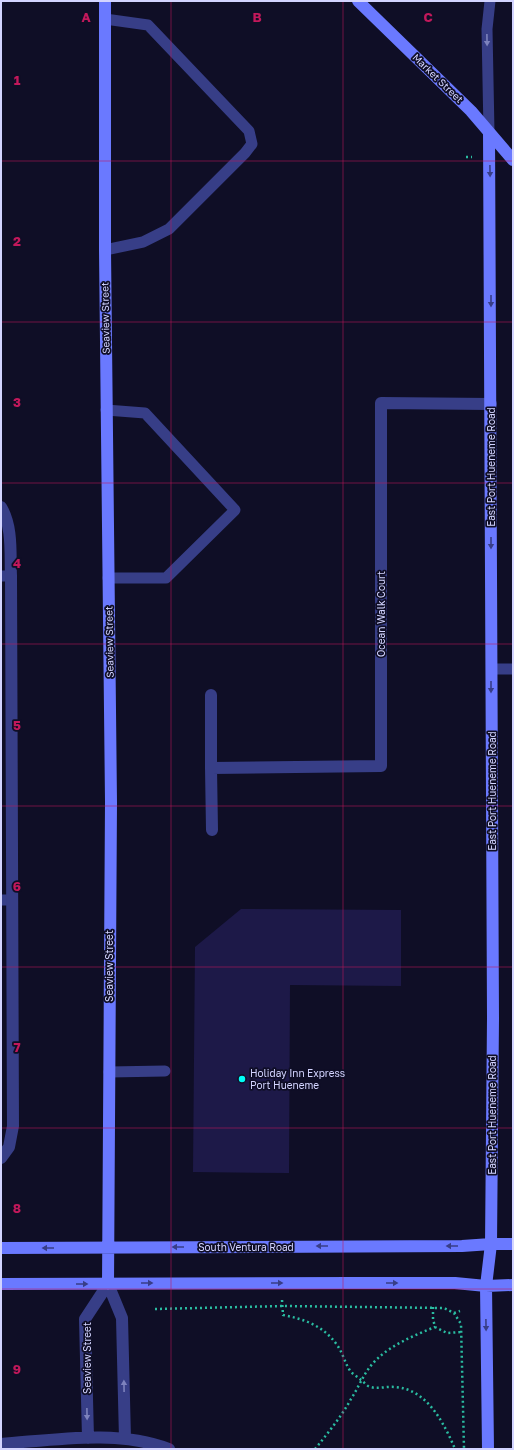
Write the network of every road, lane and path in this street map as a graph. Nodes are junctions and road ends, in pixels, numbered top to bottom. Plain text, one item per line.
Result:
1 (105, 1) edge
2 (358, 1) edge
3 (490, 1) edge
4 (105, 19) junction
5 (490, 132) junction
6 (466, 157) dead end
7 (472, 157) dead end
8 (513, 160) edge
9 (105, 250) junction
10 (491, 404) junction
11 (106, 410) junction
12 (1, 507) edge
13 (6, 576) edge
14 (108, 578) junction
15 (492, 669) junction
16 (513, 669) edge
17 (211, 695) dead end
18 (211, 768) junction
19 (212, 830) dead end
20 (6, 900) edge
21 (165, 1071) dead end
22 (109, 1072) junction
23 (1, 1158) edge
24 (491, 1244) junction
25 (513, 1244) edge
26 (108, 1247) junction
27 (1, 1248) edge
28 (282, 1283) junction
29 (1, 1284) edge
30 (108, 1284) junction
31 (513, 1285) edge
32 (486, 1286) junction
33 (283, 1306) junction
34 (433, 1307) junction
35 (155, 1309) dead end
36 (460, 1311) dead end
37 (454, 1313) junction
38 (435, 1327) junction
39 (462, 1332) junction
40 (361, 1379) junction
41 (88, 1438) junction
42 (125, 1439) junction
43 (1, 1444) edge
44 (169, 1449) edge
45 (315, 1449) edge
46 (455, 1449) edge
47 (464, 1449) edge
48 (488, 1449) edge

1 - 4 street, Seaview Street
2 - 5 street, Market Street
3 -> 5 lane
4 - 9 street, Seaview Street
4 - 9 lane
5 - 8 street, Market Street
5 -> 10 street, East Port Hueneme Road
6 - 7 path
9 - 11 street, Seaview Street
10 -> 15 street, East Port Hueneme Road
10 - 18 street, Ocean Walk Court
11 - 14 street, Seaview Street
11 - 14 lane
12 - 13 street
13 - 20 street
14 - 22 street, Seaview Street
15 - 16 lane
15 -> 24 street, East Port Hueneme Road
17 - 18 street
18 - 19 street
20 - 23 street
21 - 22 lane
22 - 26 street, Seaview Street
24 - 25 street, South Ventura Road
24 -> 26 street, South Ventura Road
24 - 32 street, East Port Hueneme Road
26 -> 27 street, South Ventura Road
26 - 30 street, Seaview Street
30 -> 28 street
28 -> 32 street
28 - 33 path
29 -> 30 street
30 -> 41 street, Seaview Street
42 -> 30 street, Seaview Street
31 - 32 street
32 -> 48 street, East Port Hueneme Road
33 - 34 path
33 - 35 path
33 - 40 path
34 - 37 path
34 - 38 path
36 - 37 path
37 - 39 path
38 - 39 path
38 - 40 path
39 - 47 path
40 - 45 path
40 - 46 path
41 - 42 street
41 - 43 street
42 - 44 street

